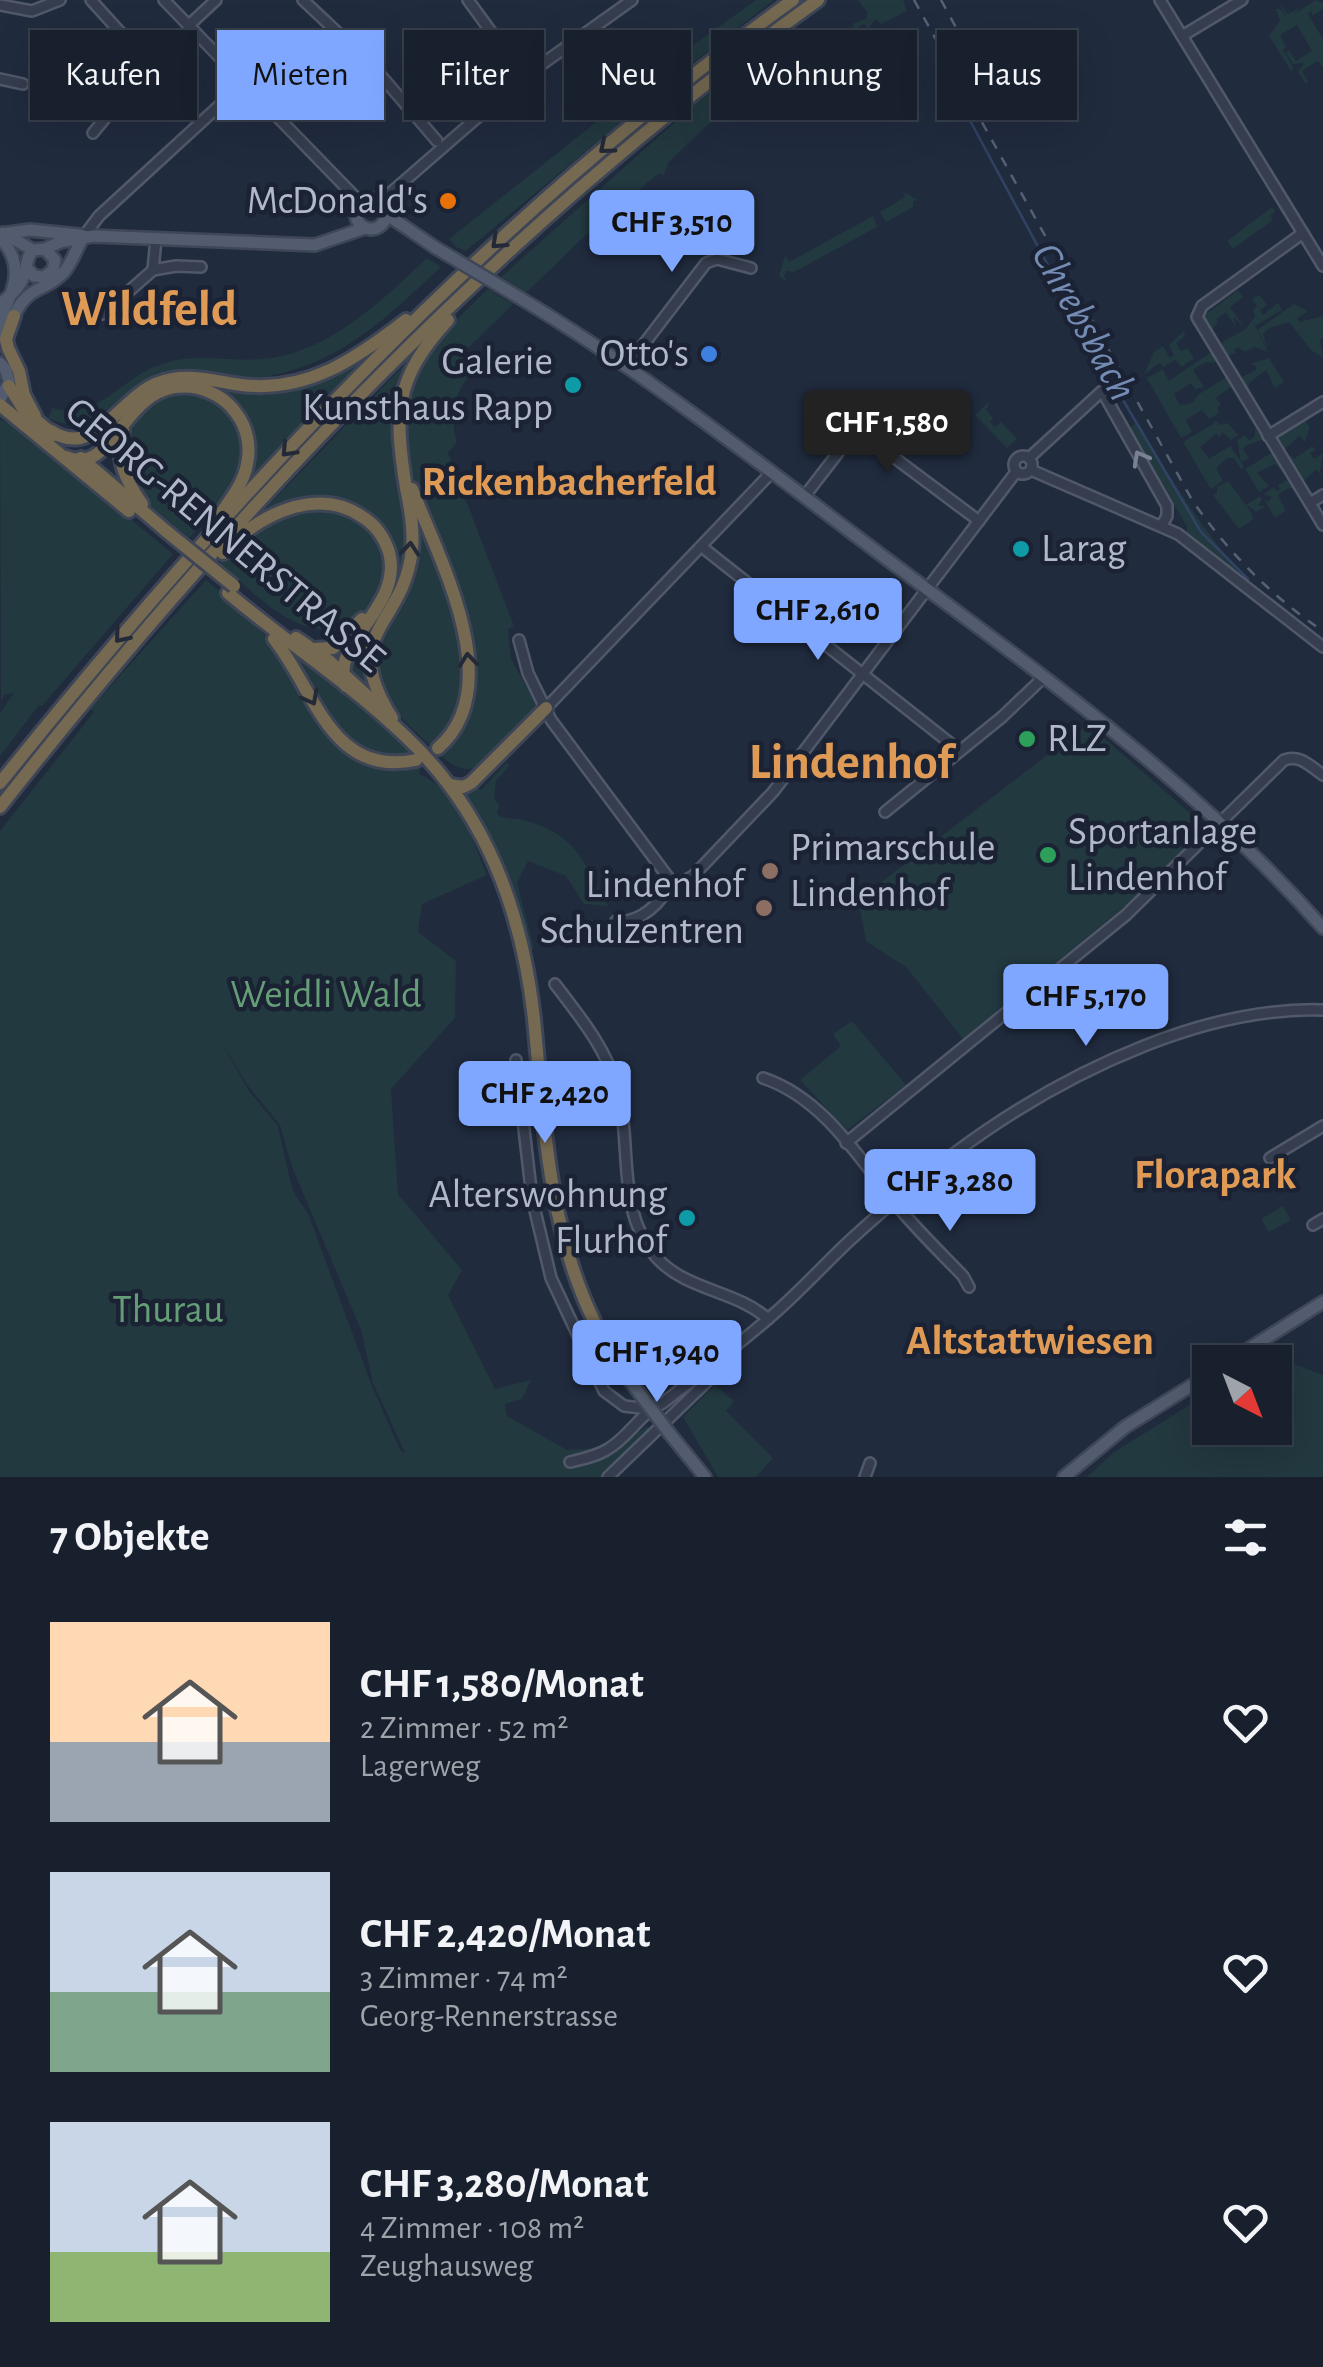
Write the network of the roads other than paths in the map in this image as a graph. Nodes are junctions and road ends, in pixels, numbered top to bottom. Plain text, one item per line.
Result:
1 (60, 0) edge
2 (91, 0) edge
3 (164, 0) edge
4 (216, 0) edge
5 (304, 0) edge
6 (468, 0) edge
7 (632, 0) edge
8 (793, 0) edge
9 (818, 0) edge
10 (1160, 0) edge
11 (1242, 0) edge
12 (0, 5) edge
13 (188, 26) junction
14 (490, 30) edge
15 (1182, 36) junction
16 (217, 54) edge
17 (544, 64) edge
18 (0, 79) edge
19 (23, 84) dead end
20 (217, 108) edge
21 (279, 120) edge
22 (478, 120) edge
23 (94, 133) dead end
24 (436, 141) dead end
25 (383, 208) junction
26 (358, 209) junction
27 (371, 228) junction
28 (1303, 233) junction
29 (1, 235) edge
30 (84, 236) junction
31 (156, 239) junction
32 (70, 240) junction
33 (303, 244) junction
34 (431, 245) junction
35 (510, 251) junction
36 (33, 256) junction
37 (55, 260) junction
38 (201, 266) dead end
39 (1323, 266) edge
40 (751, 268) dead end
41 (153, 270) junction
42 (38, 277) junction
43 (456, 282) junction
44 (4, 301) edge
45 (103, 314) dead end
46 (7, 318) edge
47 (0, 338) edge
48 (0, 363) edge
49 (627, 366) junction
50 (9, 386) junction
51 (0, 402) edge
52 (1323, 402) edge
53 (9, 417) edge
54 (127, 418) junction
55 (35, 419) junction
56 (108, 420) junction
57 (51, 432) junction
58 (1268, 436) junction
59 (66, 458) junction
60 (1029, 458) junction
61 (84, 461) junction
62 (402, 464) junction
63 (1031, 470) junction
64 (772, 472) junction
65 (1016, 472) junction
66 (93, 480) junction
67 (1323, 495) edge
68 (804, 497) junction
69 (1310, 503) junction
70 (154, 520) junction
71 (979, 521) junction
72 (1162, 525) junction
73 (1323, 525) edge
74 (164, 534) junction
75 (702, 547) junction
76 (185, 562) junction
77 (182, 588) junction
78 (927, 589) junction
79 (231, 590) junction
80 (383, 598) junction
81 (257, 617) junction
82 (519, 640) dead end
83 (307, 646) junction
84 (1323, 648) edge
85 (342, 672) junction
86 (862, 673) junction
87 (1044, 677) junction
88 (347, 688) junction
89 (546, 708) junction
90 (392, 718) junction
91 (402, 732) junction
92 (438, 748) dead end
93 (960, 751) junction
94 (416, 760) dead end
95 (1323, 775) edge
96 (0, 783) edge
97 (450, 784) junction
98 (0, 807) edge
99 (885, 812) dead end
100 (1221, 822) junction
101 (671, 881) junction
102 (616, 920) dead end
103 (1323, 928) edge
104 (555, 984) dead end
105 (1323, 1010) edge
106 (516, 1060) dead end
107 (763, 1078) dead end
108 (1323, 1126) edge
109 (846, 1142) junction
110 (1270, 1158) dead end
111 (895, 1201) junction
112 (969, 1286) dead end
113 (1323, 1302) edge
114 (768, 1319) junction
115 (594, 1322) joint
116 (1255, 1345) edge
117 (732, 1349) junction
118 (1192, 1385) edge
119 (649, 1409) junction
120 (570, 1462) dead end
121 (870, 1463) dead end
122 (608, 1477) edge
123 (705, 1477) edge
124 (864, 1477) edge
125 (1064, 1477) edge

1 - 12 street
2 - 23 street
3 - 13 street
4 - 13 street
5 - 24 street
6 - 14 street
7 - 17 street
8 -> 43 highway
9 - 35 highway
10 - 15 street
11 - 15 street
13 - 16 street
15 - 28 street
18 - 19 street
20 - 30 street
21 - 26 street
22 - 25 street
25 - 26 main road
25 - 27 main road
25 - 34 main road
26 - 27 main road
26 - 33 main road
27 - 33 main road
27 - 34 main road
28 - 39 street
28 - 58 street
29 - 30 main road
29 - 36 main road
29 - 44 main road
30 - 31 main road
30 - 32 main road
30 - 46 main road
31 - 33 main road
31 - 41 street
32 - 36 main road
32 - 37 main road
34 - 49 main road, bridge
35 - 62 highway
35 - 77 highway
36 - 37 main road
36 - 42 main road
36 - 44 main road
37 - 42 main road
38 - 41 street
40 - 49 street
41 - 45 street
42 - 47 main road
43 - 56 highway
43 -> 76 highway
44 - 46 main road
46 - 55 highway
48 - 50 main road
49 - 64 main road
50 - 51 main road
50 - 55 highway, GEORG-RENNERSTRASSE
51 - 53 highway, GEORG-RENNERSTRASSE
52 - 58 street
53 - 59 highway, GEORG-RENNERSTRASSE
54 - 61 highway
54 - 70 highway
54 - 76 highway
55 - 57 highway, GEORG-RENNERSTRASSE
56 - 57 highway
56 - 61 highway
57 - 61 highway, GEORG-RENNERSTRASSE
58 - 69 street
59 - 61 highway
59 - 66 highway, GEORG-RENNERSTRASSE
60 - 63 street
60 - 65 street
72 -> 60 street
61 - 66 highway
61 - 70 highway, GEORG-RENNERSTRASSE
90 -> 62 highway
92 -> 62 highway
63 - 65 street
63 - 72 street
64 - 68 main road
64 - 75 street
65 - 71 street
66 - 74 highway, GEORG-RENNERSTRASSE
67 - 69 street
68 - 71 street
68 - 78 main road
69 - 73 street
70 - 74 highway, GEORG-RENNERSTRASSE
71 - 78 street
72 - 84 street
74 - 79 highway, GEORG-RENNERSTRASSE, bridge
75 - 86 street
75 - 89 street
76 -> 96 highway
77 - 80 highway
77 - 98 highway
78 - 86 street
78 - 87 main road
79 - 81 highway, GEORG-RENNERSTRASSE
79 - 83 highway, GEORG-RENNERSTRASSE
80 - 83 highway
80 - 85 highway
81 - 88 highway, GEORG-RENNERSTRASSE
81 -> 94 highway
82 - 89 street
83 - 85 highway, GEORG-RENNERSTRASSE
85 - 88 highway
85 - 90 highway, GEORG-RENNERSTRASSE
86 - 93 street
86 - 101 street
87 - 93 street
87 - 100 main road
88 - 91 highway, GEORG-RENNERSTRASSE
89 - 97 highway
89 - 101 street
90 - 91 highway, GEORG-RENNERSTRASSE
91 - 97 highway, GEORG-RENNERSTRASSE
93 - 99 street
95 - 100 street
97 - 115 highway, GEORG-RENNERSTRASSE
100 - 103 main road
100 - 109 street
101 - 102 street
104 - 114 street
105 - 111 street
106 - 119 street
107 - 109 street
108 - 110 street
109 - 111 street
111 - 112 street
111 - 114 street
113 - 116 main road
114 - 117 street
115 - 123 main road, GEORG-RENNERSTRASSE, bridge
117 - 119 street
117 - 122 street
118 - 125 main road
119 - 120 street
121 - 124 street

